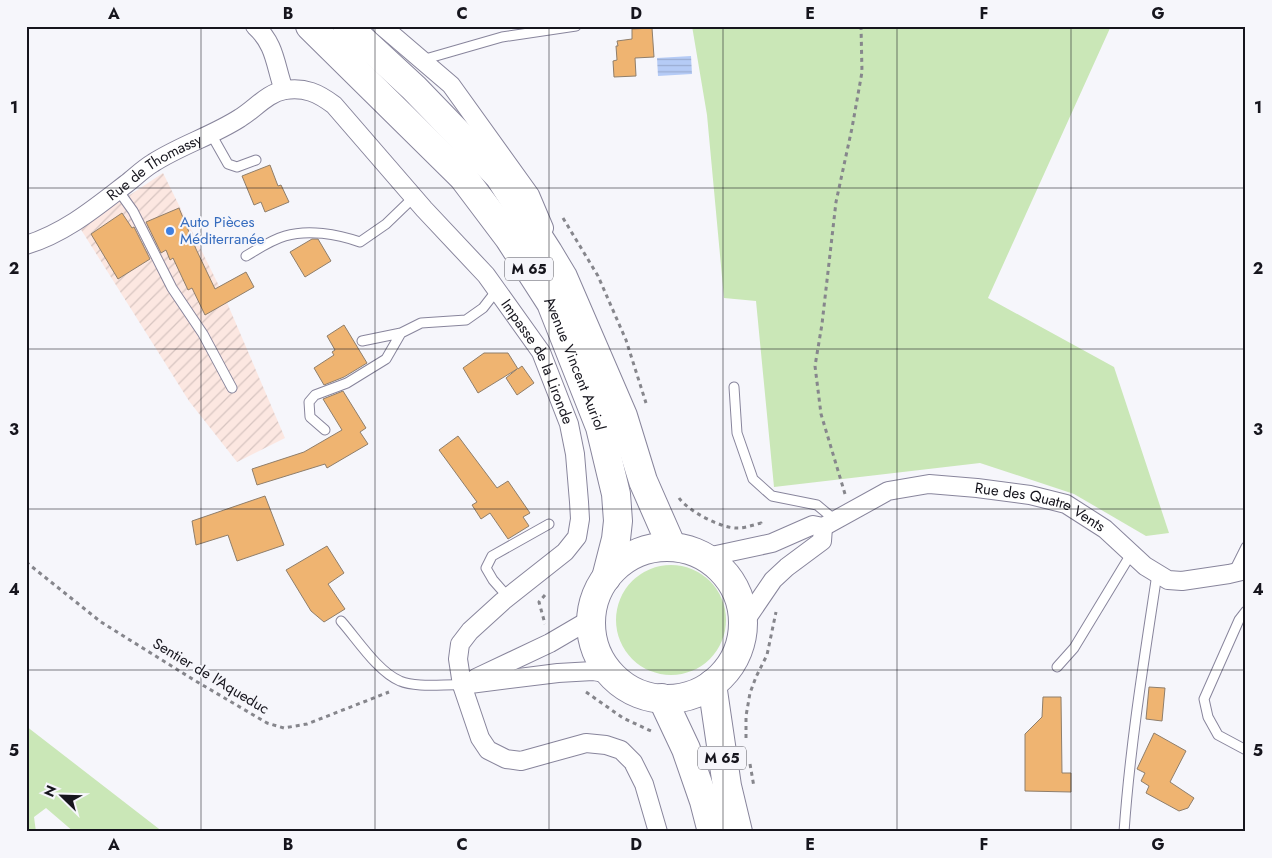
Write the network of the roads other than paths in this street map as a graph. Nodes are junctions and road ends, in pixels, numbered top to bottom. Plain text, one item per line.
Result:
1 (255, 26) edge
2 (310, 26) edge
3 (347, 26) edge
4 (382, 26) edge
5 (576, 26) edge
6 (422, 60) junction
7 (284, 90) junction
8 (211, 134) junction
9 (256, 160) dead end
10 (118, 190) junction
11 (414, 197) junction
12 (26, 245) edge
13 (246, 256) dead end
14 (563, 277) junction
15 (497, 290) junction
16 (401, 333) junction
17 (362, 341) dead end
18 (734, 387) dead end
19 (232, 388) dead end
20 (325, 430) dead end
21 (549, 524) dead end
22 (829, 524) junction
23 (672, 547) junction
24 (1246, 547) edge
25 (1131, 554) junction
26 (707, 557) junction
27 (1239, 572) edge
28 (1157, 574) junction
29 (606, 578) junction
30 (508, 597) junction
31 (1246, 611) edge
32 (591, 619) junction
33 (341, 620) dead end
34 (743, 624) junction
35 (1057, 667) dead end
36 (611, 674) junction
37 (712, 684) junction
38 (462, 685) junction
39 (662, 698) junction
40 (1246, 750) edge
41 (658, 832) edge
42 (712, 832) edge
43 (738, 832) edge
44 (1124, 832) edge

1 - 7 street
2 - 29 main road, Avenue Vincent Auriol / M 65
3 - 14 main road, Avenue Vincent Auriol / M 65
4 - 6 street, Avenue Vincent Auriol
5 - 6 lane
6 - 14 street, Avenue Vincent Auriol
7 - 8 street, Rue de Thomassy
7 - 11 street, Impasse de la Lironde
8 - 9 lane
8 - 10 street, Rue de Thomassy
10 - 12 street, Rue de Thomassy
10 - 19 lane
11 - 13 lane
11 - 15 street, Impasse de la Lironde
14 - 23 main road, Avenue Vincent Auriol / M 65
15 - 16 lane
15 - 30 street, Impasse de la Lironde
16 - 17 lane
16 - 20 lane
18 - 22 lane
21 - 30 lane
22 - 25 street, Rue des Quatre Vents
22 - 26 street, Rue des Quatre Vents
22 - 34 street
23 - 26 main road
23 - 29 main road
24 - 27 lane
25 - 28 street, Rue des Quatre Vents
25 - 35 lane
26 - 34 main road
27 - 28 street, Rue des Quatre Vents
28 - 44 lane
29 - 32 main road
30 - 38 street, Impasse de la Lironde
31 - 40 lane
32 - 36 main road
32 - 38 street
33 - 38 lane
34 - 37 main road
36 - 38 street
36 - 39 main road
37 - 39 main road
37 - 43 main road, M 65
38 - 41 street, Impasse de la Lironde
39 - 42 main road, M 65

